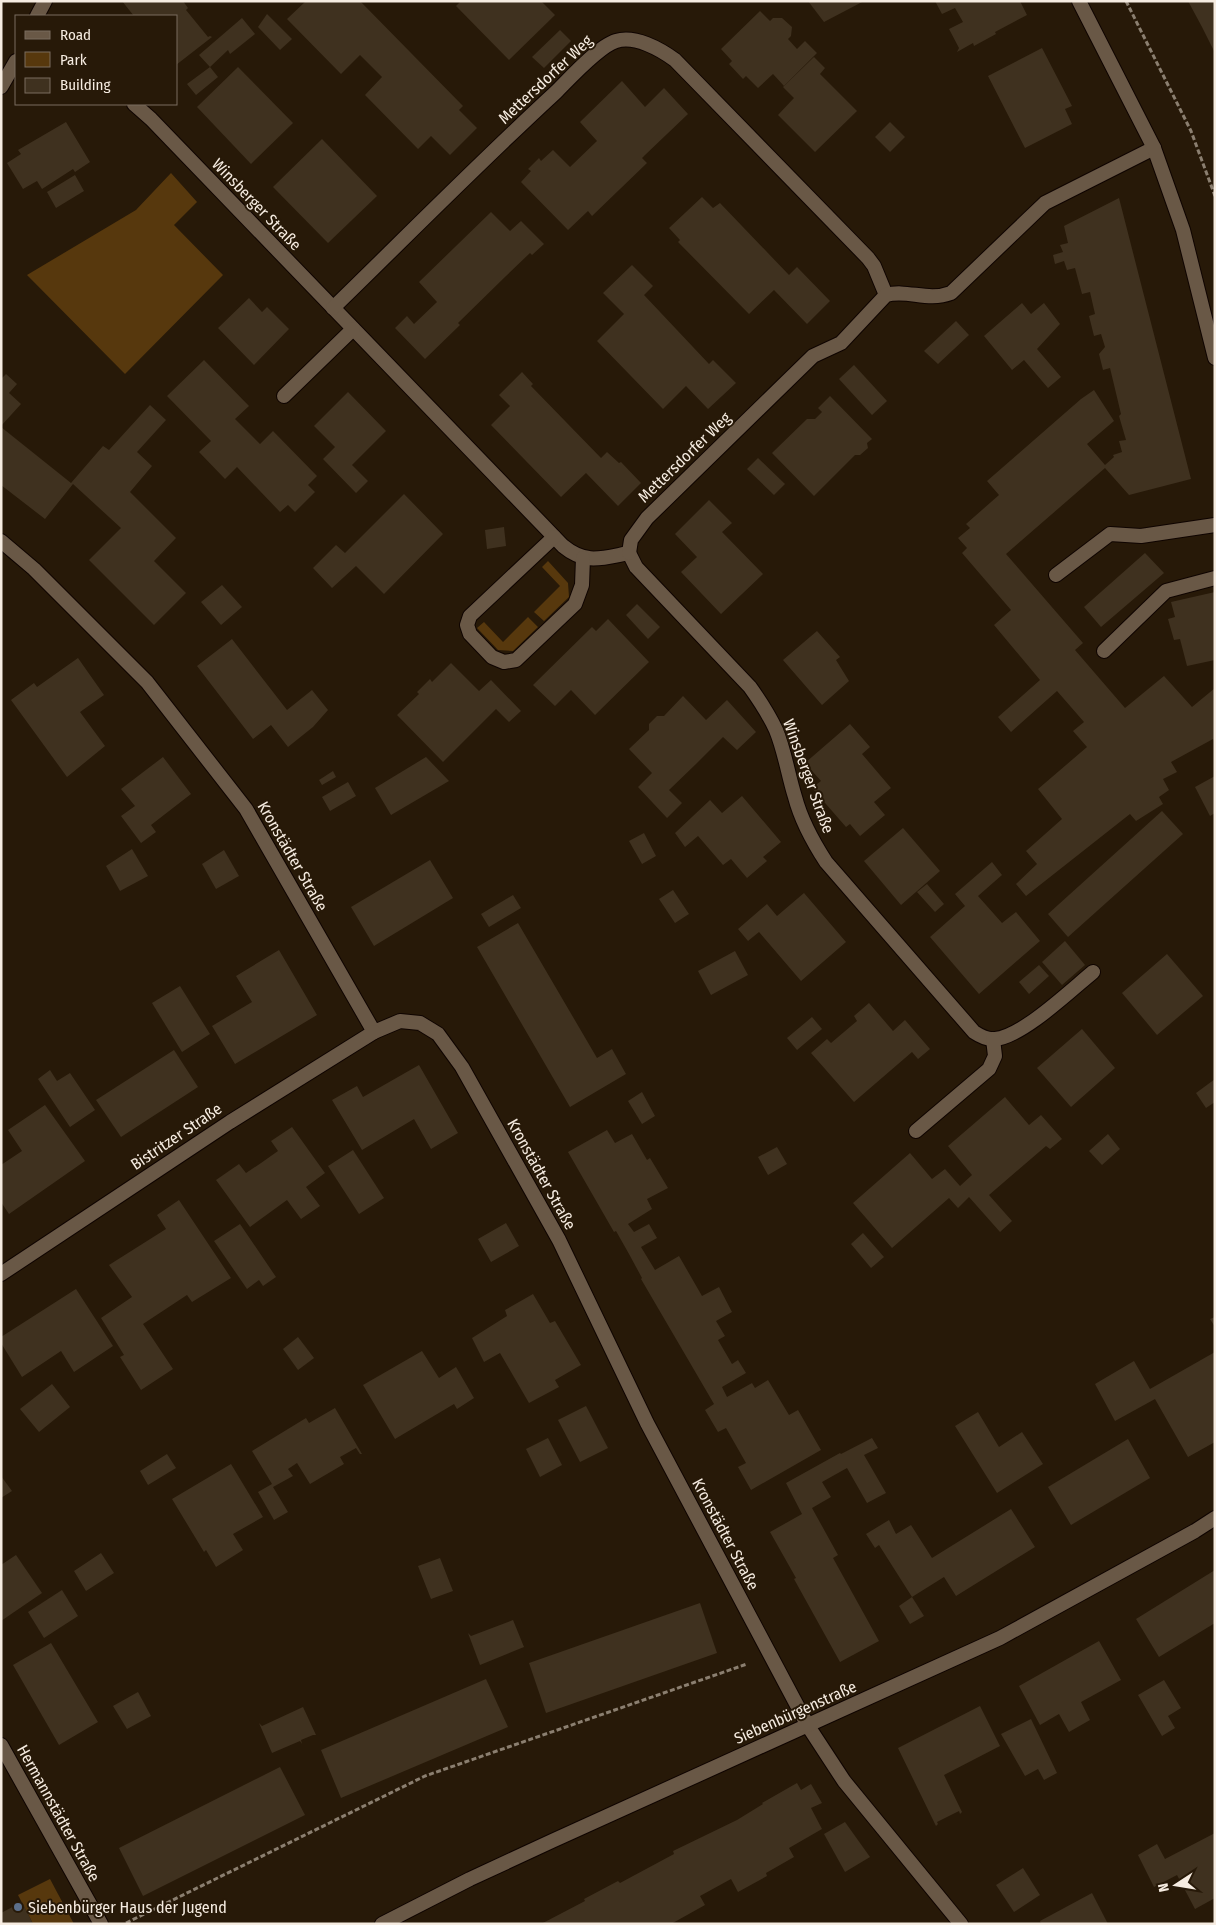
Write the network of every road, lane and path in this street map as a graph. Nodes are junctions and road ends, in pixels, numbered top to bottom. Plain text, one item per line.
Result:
1 (45, 1) edge
2 (1080, 1) edge
3 (1126, 1) edge
4 (38, 15) edge
5 (15, 63) edge
6 (1, 87) edge
7 (135, 105) edge
8 (1154, 148) junction
9 (1215, 196) edge
10 (886, 295) junction
11 (333, 308) junction
12 (353, 329) junction
13 (1215, 358) edge
14 (284, 396) dead end
15 (1215, 525) edge
16 (554, 537) junction
17 (1, 541) edge
18 (629, 553) junction
19 (583, 558) junction
20 (1056, 575) dead end
21 (1215, 578) edge
22 (1104, 651) dead end
23 (1092, 972) dead end
24 (374, 1032) junction
25 (993, 1039) junction
26 (916, 1131) dead end
27 (1, 1274) edge
28 (1215, 1518) edge
29 (771, 1655) junction
30 (808, 1726) junction
31 (1, 1745) edge
32 (101, 1924) edge
33 (124, 1924) edge
34 (382, 1924) edge
35 (961, 1924) edge

1 - 4 street
2 - 8 street
3 - 9 path
5 - 6 street
7 - 11 street, Winsberger Straße
8 - 10 street
8 - 13 street
10 - 11 street, Mettersdorfer Weg
10 - 18 street, Mettersdorfer Weg
11 - 12 street, Winsberger Straße
12 - 14 street
12 - 16 street, Winsberger Straße
15 - 20 street
16 - 19 street, Winsberger Straße
16 - 19 street
17 - 24 street, Kronstädter Straße
18 - 19 street
18 - 25 street, Winsberger Straße
21 - 22 street
23 - 25 street
24 - 27 street, Bistritzer Straße
24 - 29 street, Kronstädter Straße
25 - 26 street
28 - 30 street, Siebenbürgenstraße
29 - 30 street, Kronstädter Straße
29 - 33 path
30 - 34 street, Siebenbürgenstraße
30 - 35 street, Kronstädter Straße
31 - 32 street, Hermannstädter Straße

